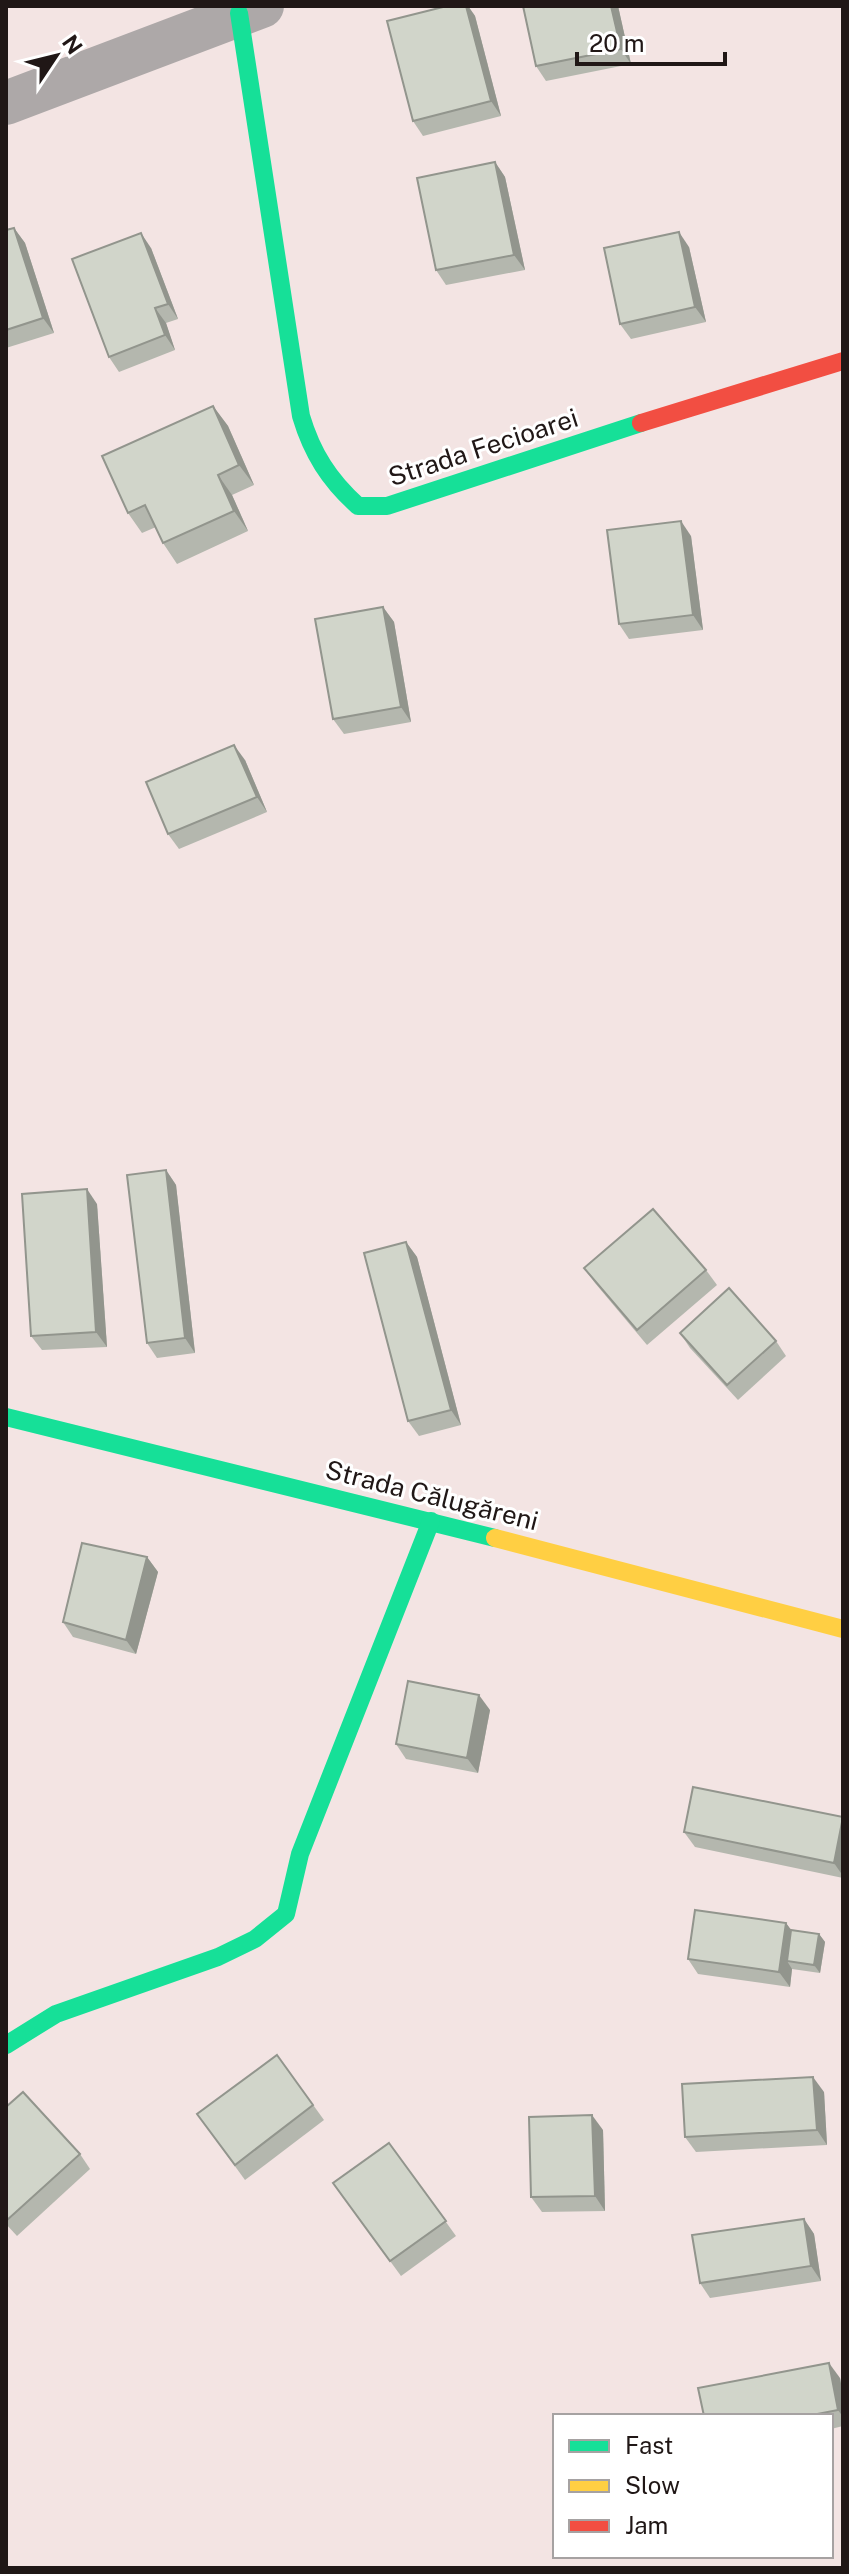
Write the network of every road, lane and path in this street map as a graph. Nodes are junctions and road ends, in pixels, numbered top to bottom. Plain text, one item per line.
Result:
1 (251, 10) edge
2 (6, 103) edge
3 (843, 361) edge
4 (6, 1417) edge
5 (431, 1521) junction
6 (843, 1629) edge
7 (6, 2045) edge

1 - 2 street
1 - 3 street, Strada Fecioarei
4 - 5 street, Strada Călugăreni
5 - 6 street, Strada Călugăreni
5 - 7 street

